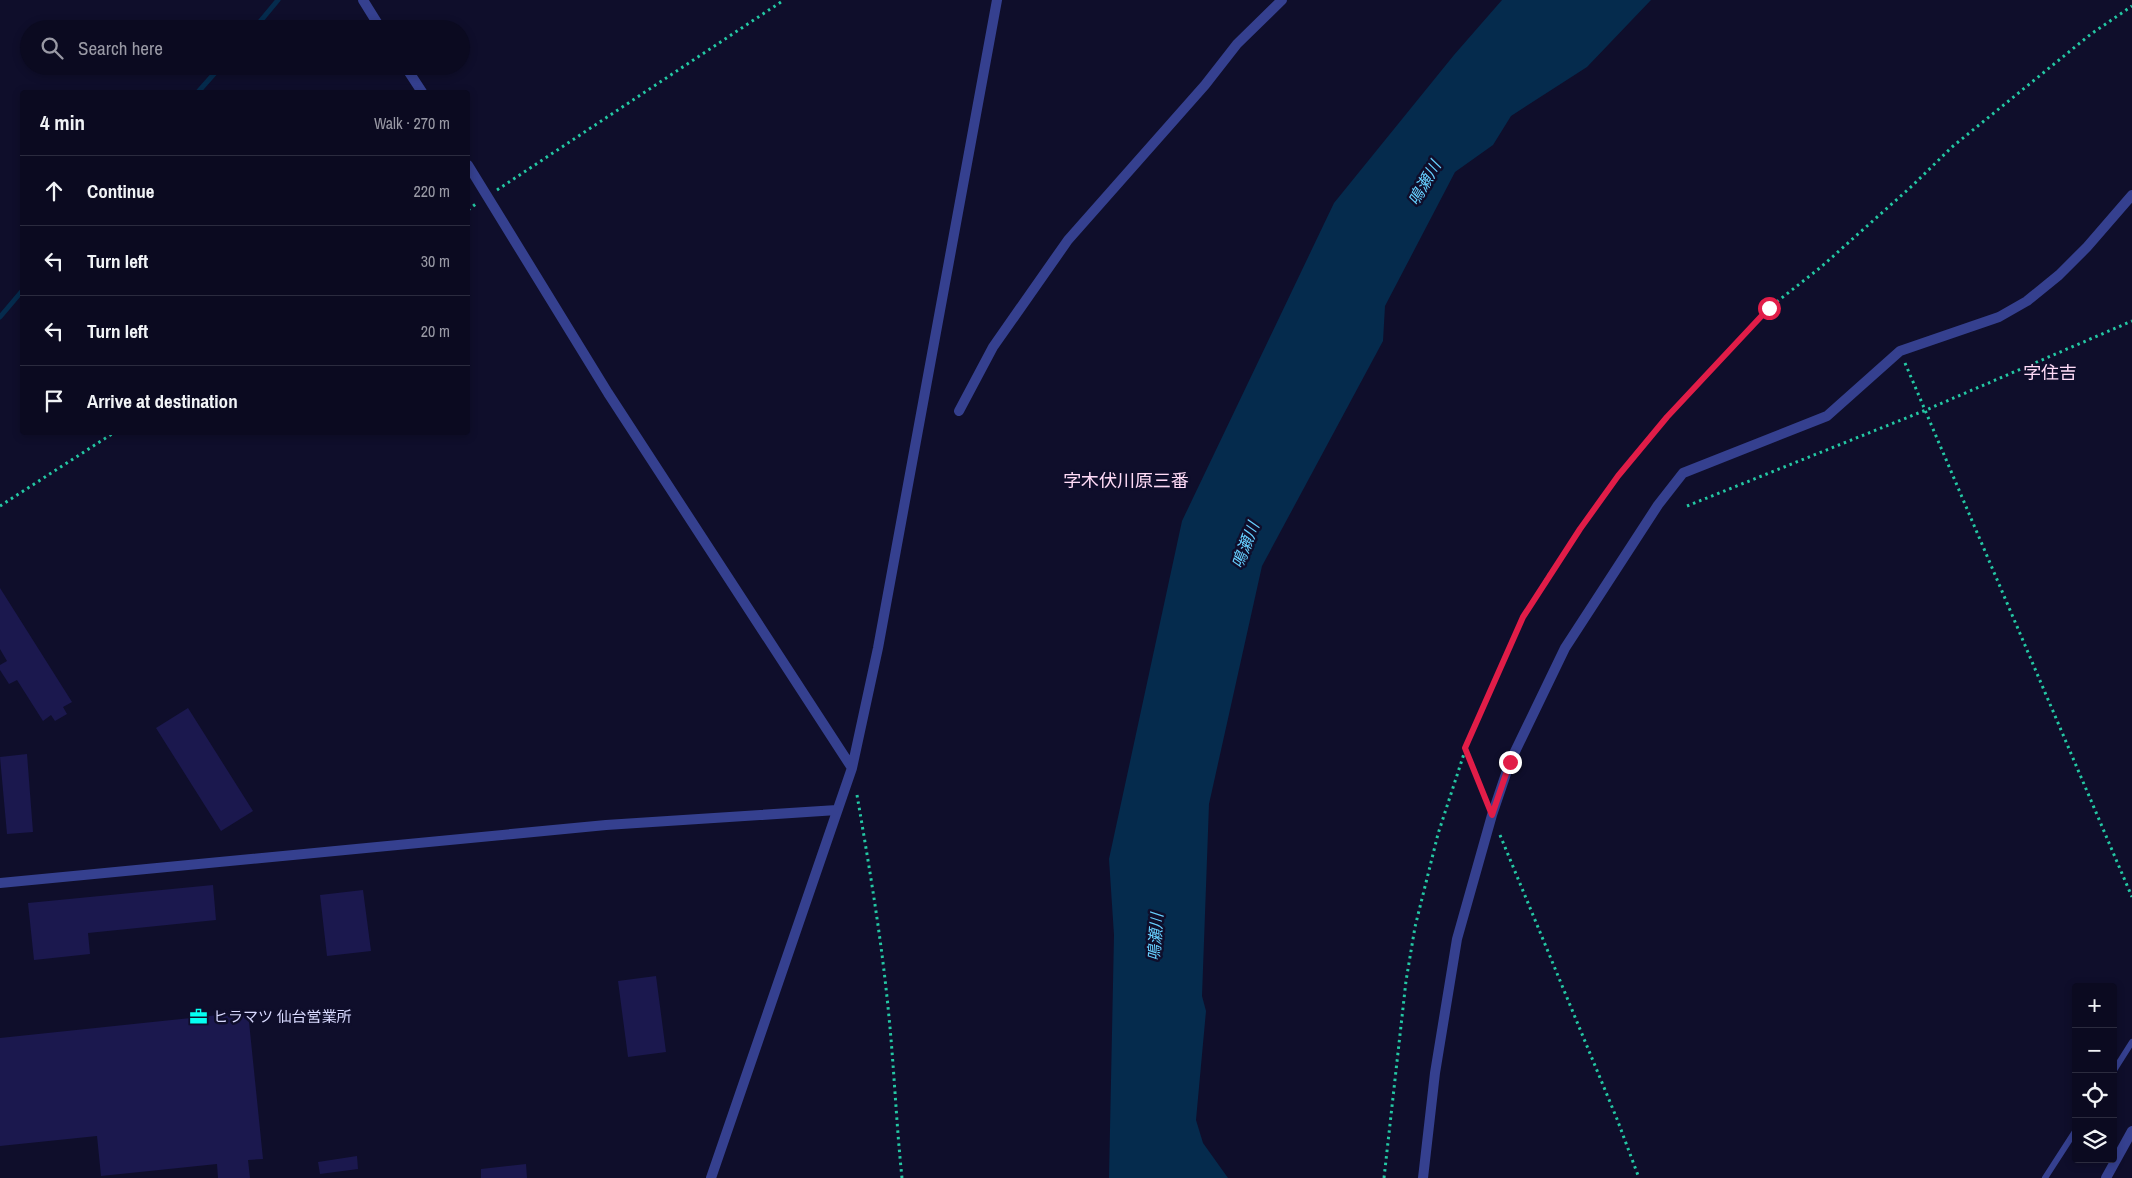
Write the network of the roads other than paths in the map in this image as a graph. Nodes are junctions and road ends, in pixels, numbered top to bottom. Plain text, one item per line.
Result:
1 (363, 0) edge
2 (997, 0) edge
3 (1282, 0) edge
4 (375, 20) edge
5 (411, 75) edge
6 (421, 90) edge
7 (470, 168) edge
8 (2132, 195) edge
9 (960, 411) dead end
10 (852, 768) junction
11 (838, 810) junction
12 (0, 883) edge
13 (2132, 1042) edge
14 (2117, 1066) edge
15 (2132, 1130) edge
16 (2072, 1136) edge
17 (711, 1178) edge
18 (1423, 1178) edge
19 (2045, 1178) edge
20 (2106, 1178) edge

1 - 4 street
2 - 10 street
3 - 9 street
5 - 6 street
7 - 10 street
8 - 18 street
10 - 11 street
11 - 12 street
11 - 17 street
13 - 14 lane
15 - 20 street
16 - 19 lane

